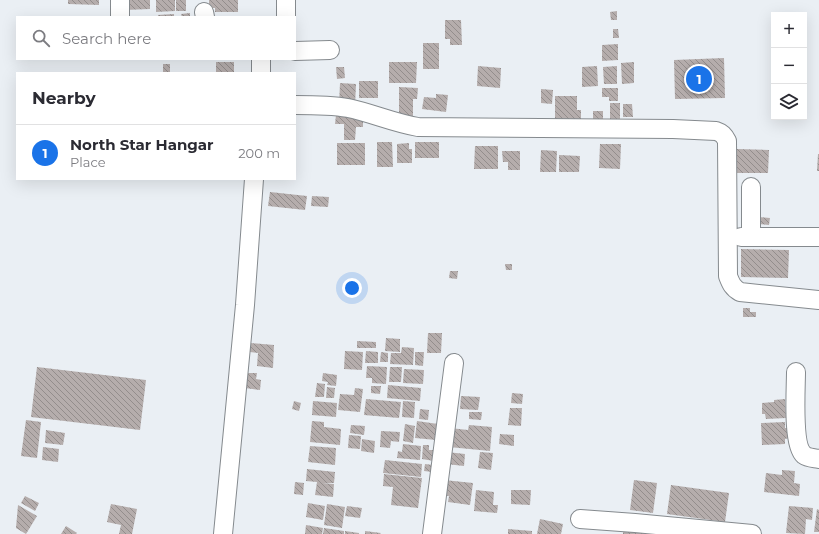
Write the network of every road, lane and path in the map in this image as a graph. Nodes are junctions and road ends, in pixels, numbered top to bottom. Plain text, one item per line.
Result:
1 (120, 0) edge
2 (286, 0) edge
3 (120, 16) edge
4 (286, 16) edge
5 (296, 50) edge
6 (330, 50) dead end
7 (261, 60) edge
8 (261, 72) edge
9 (296, 105) edge
10 (254, 180) edge
11 (751, 187) dead end
12 (819, 237) edge
13 (819, 300) edge
14 (454, 363) dead end
15 (796, 372) dead end
16 (819, 459) edge
17 (580, 519) dead end
18 (223, 534) edge
19 (432, 534) edge
20 (752, 534) edge

1 - 3 street
2 - 4 street
5 - 6 street
7 - 8 street
9 - 13 street
10 - 18 street
11 - 12 street
14 - 19 street
15 - 16 street
17 - 20 street

